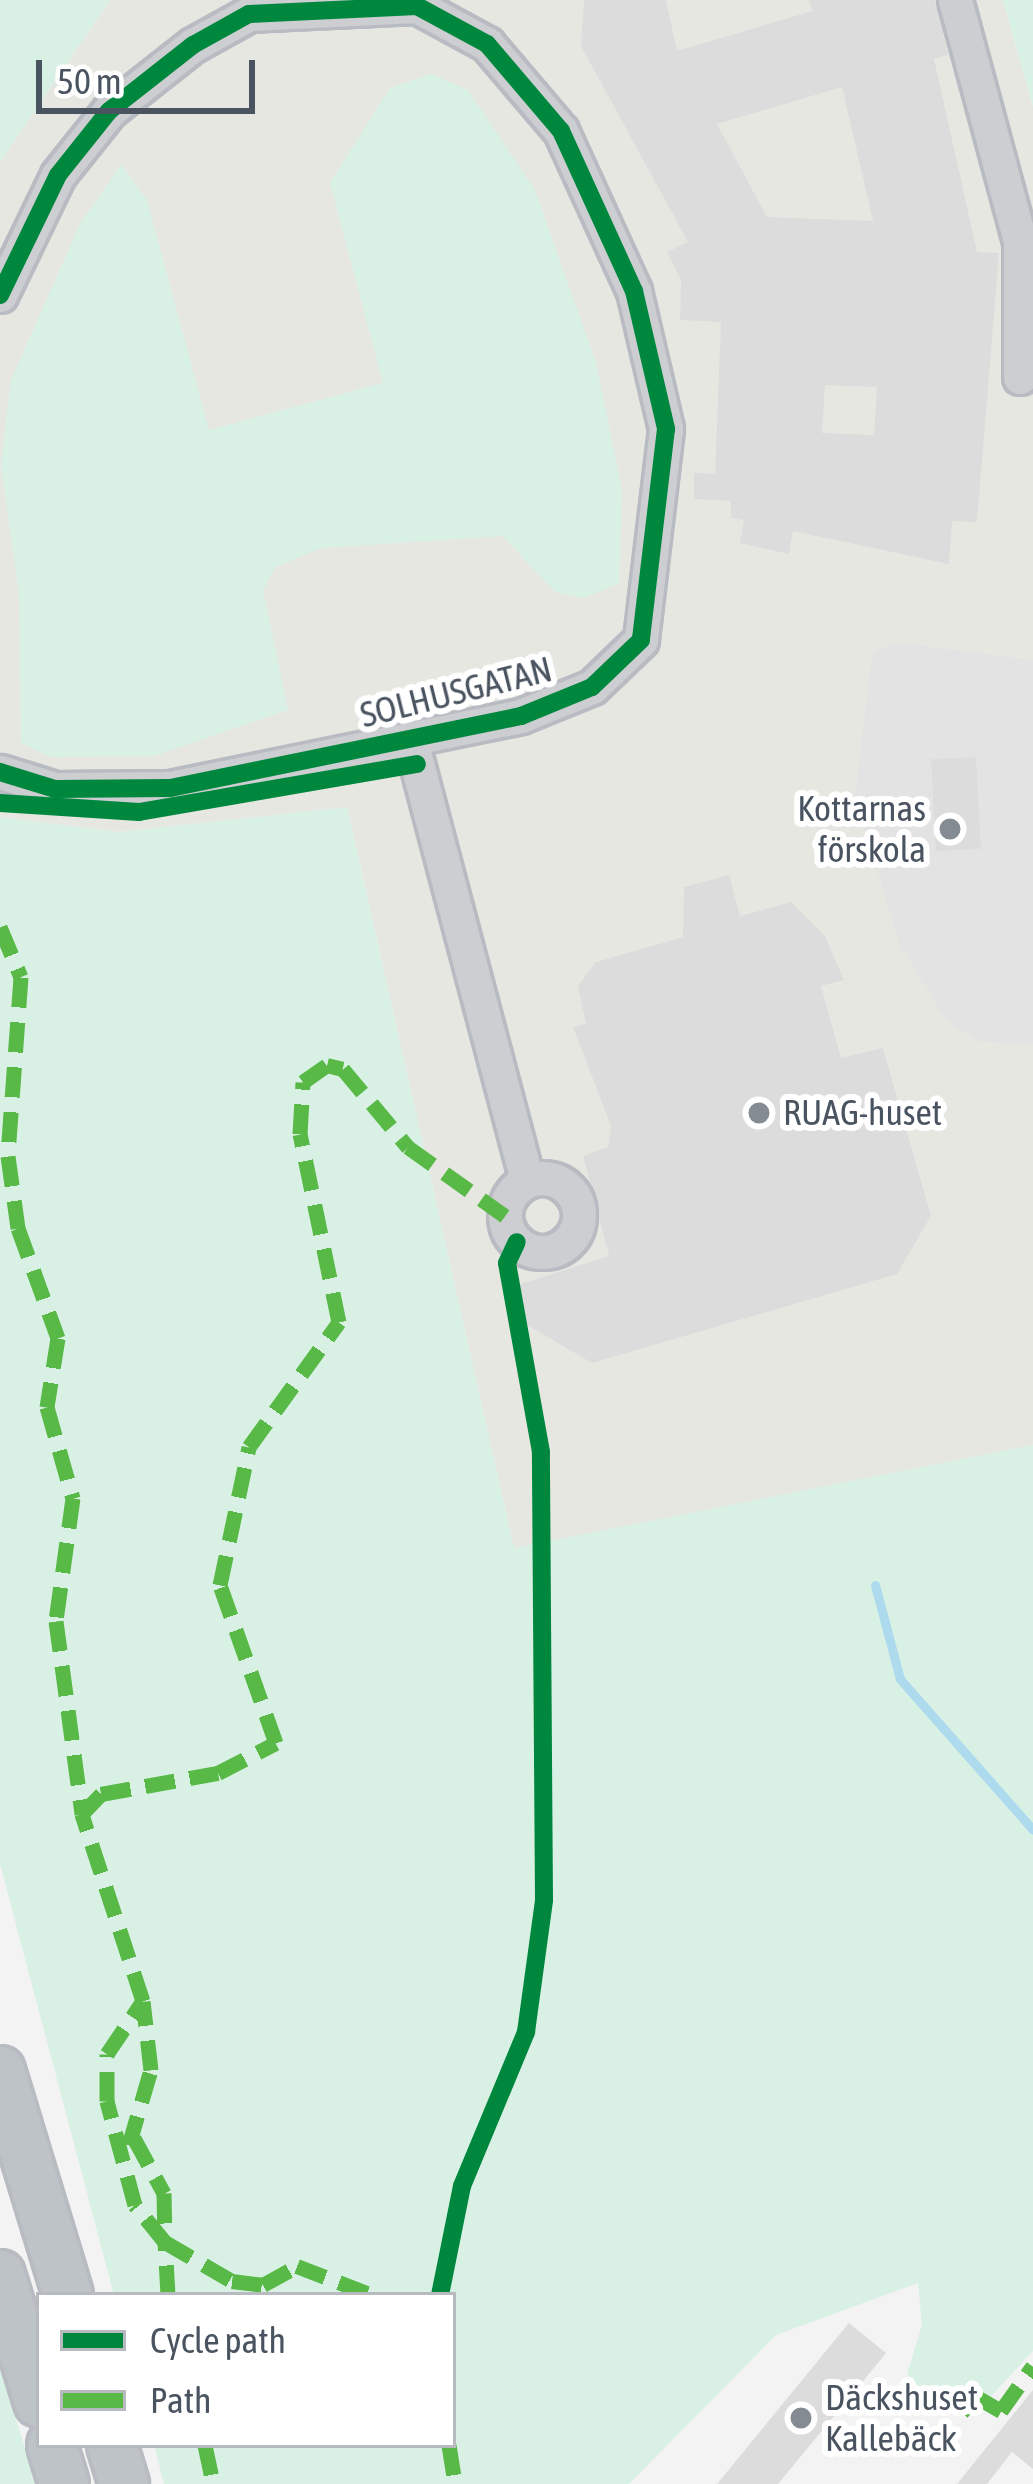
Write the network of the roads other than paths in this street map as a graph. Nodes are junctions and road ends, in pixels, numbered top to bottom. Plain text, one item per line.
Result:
1 (955, 0) edge
2 (248, 7) edge
3 (0, 295) edge
4 (1020, 377) dead end
5 (411, 741) junction
6 (0, 772) edge
7 (526, 1181) dead end
8 (0, 2071) edge
9 (0, 2275) edge
10 (67, 2292) edge
11 (36, 2392) edge
12 (53, 2448) edge
13 (113, 2448) edge
14 (64, 2484) edge
15 (124, 2484) edge

1 - 4 street
2 - 3 street, SOLHUSGATAN
2 - 5 street, SOLHUSGATAN
5 - 6 street, SOLHUSGATAN
5 - 7 street, SOLHUSGATAN
8 - 10 highway
9 - 11 highway
12 - 14 highway
13 - 15 highway

